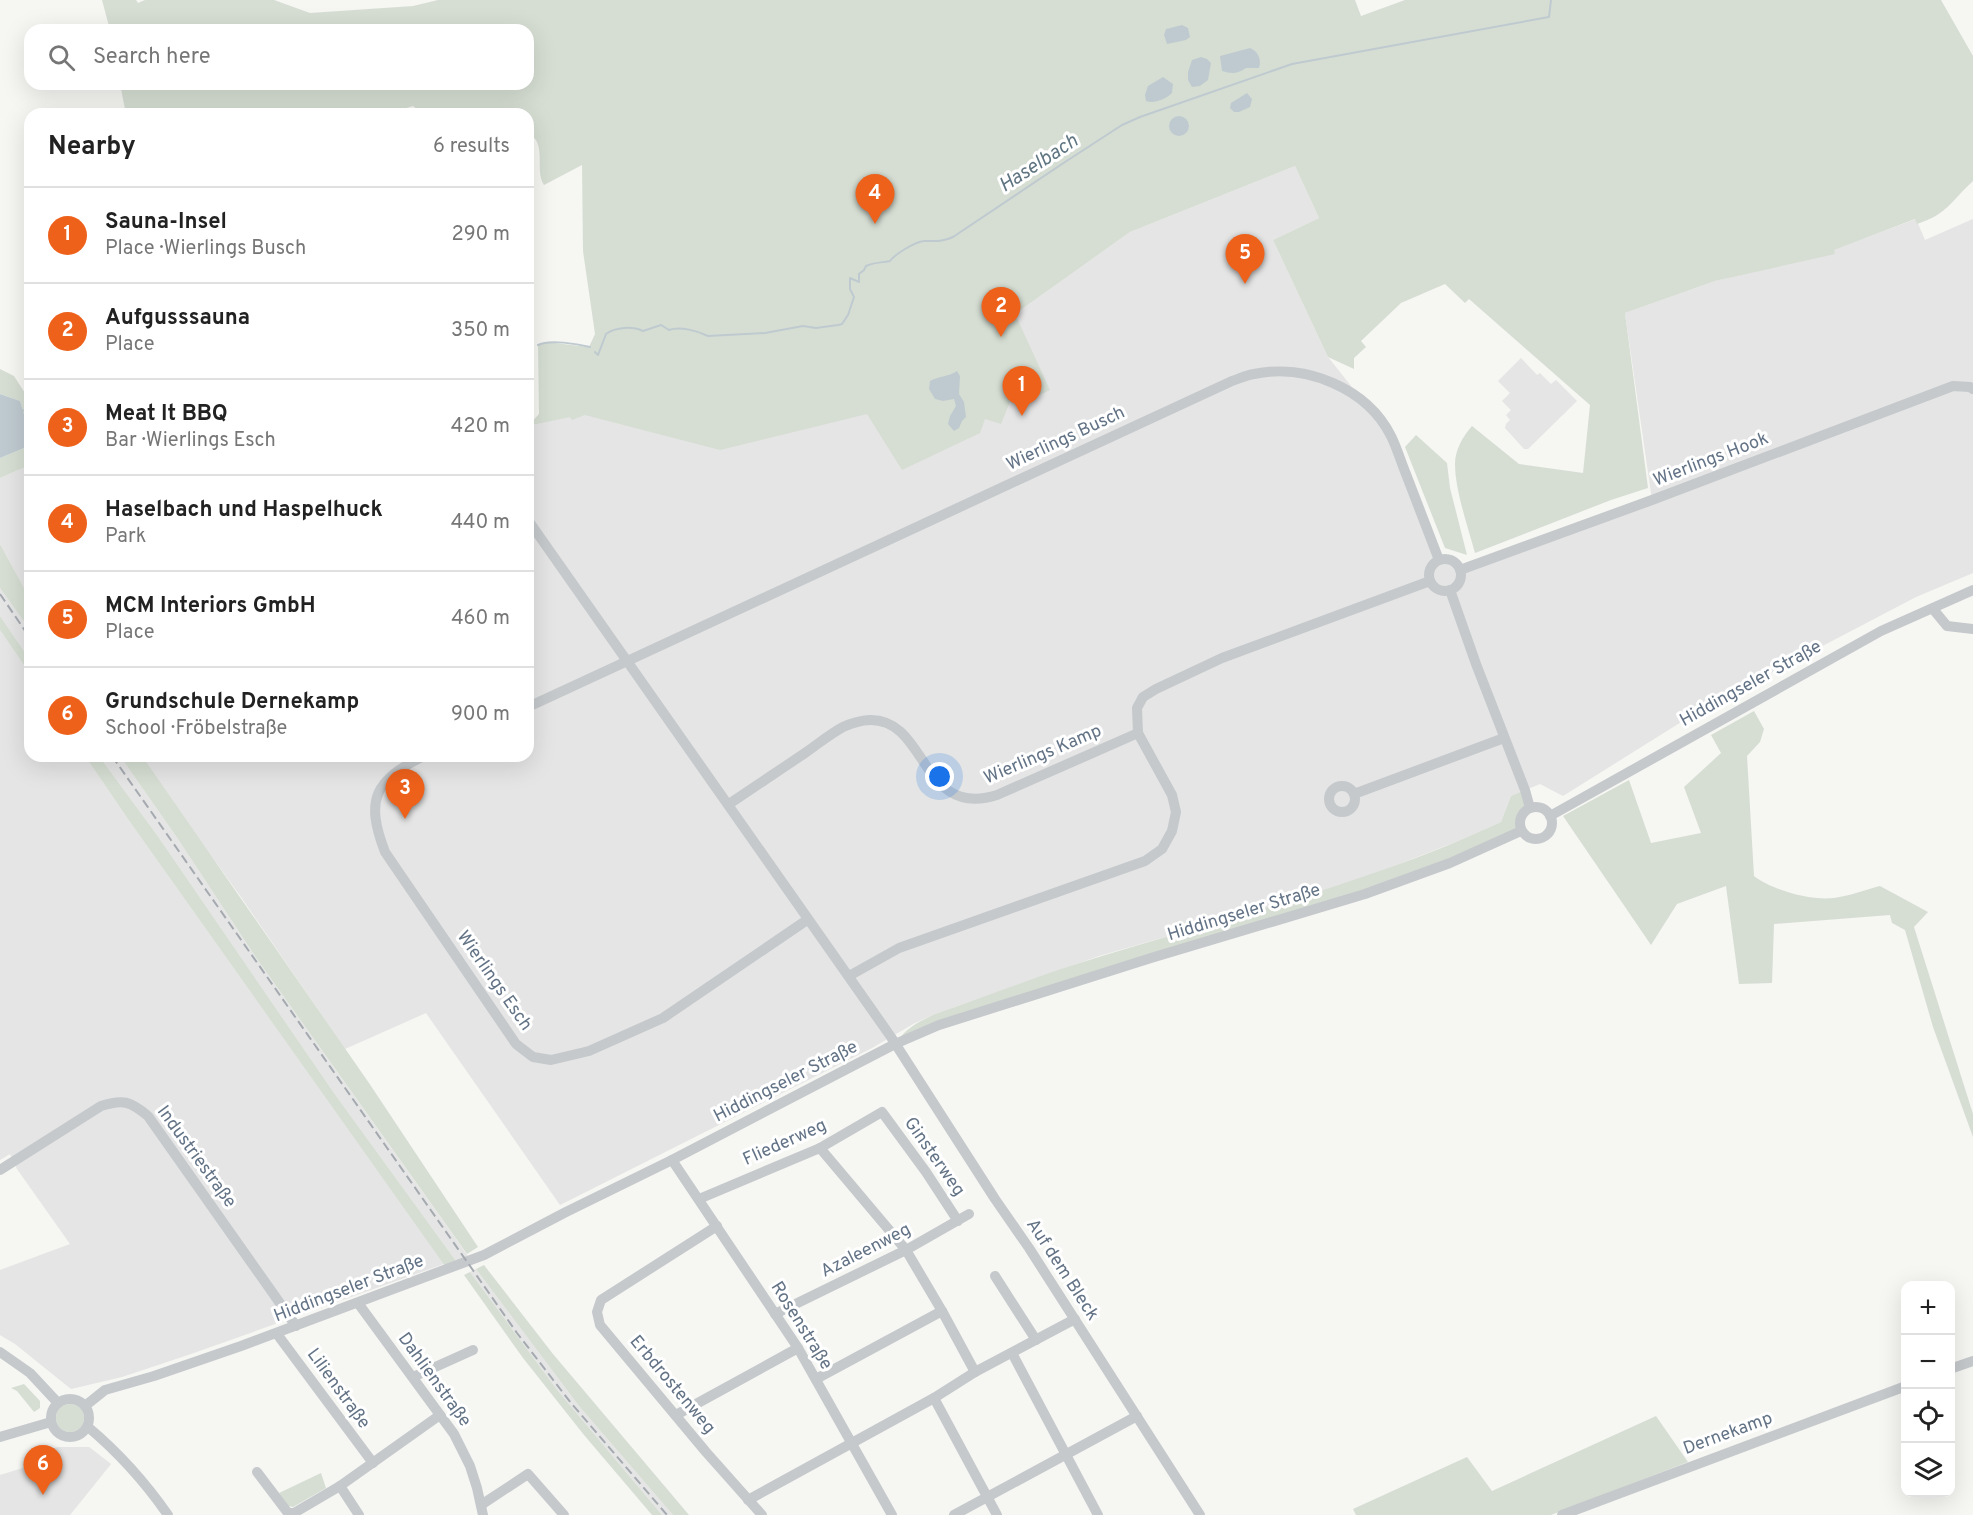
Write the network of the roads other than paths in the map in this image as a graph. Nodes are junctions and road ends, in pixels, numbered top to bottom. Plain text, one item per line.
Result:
1 (1973, 389) edge
2 (534, 528) edge
3 (1439, 560) junction
4 (1460, 570) junction
5 (1430, 581) junction
6 (1450, 590) junction
7 (1973, 590) edge
8 (1933, 609) junction
9 (1973, 629) edge
10 (627, 660) junction
11 (534, 704) edge
12 (1138, 733) junction
13 (1504, 738) junction
14 (413, 762) edge
15 (1354, 794) dead end
16 (729, 804) junction
17 (1530, 808) junction
18 (1550, 816) junction
19 (1521, 831) junction
20 (807, 920) junction
21 (849, 976) junction
22 (895, 1044) junction
23 (882, 1112) joint
24 (820, 1148) junction
25 (672, 1160) junction
26 (0, 1170) edge
27 (699, 1199) junction
28 (969, 1214) dead end
29 (958, 1221) junction
30 (717, 1226) junction
31 (906, 1250) junction
32 (995, 1276) dead end
33 (358, 1303) junction
34 (942, 1311) junction
35 (775, 1314) junction
36 (1075, 1319) junction
37 (296, 1326) junction
38 (277, 1334) junction
39 (1036, 1340) junction
40 (798, 1348) junction
41 (473, 1350) dead end
42 (0, 1352) edge
43 (1012, 1353) junction
44 (1973, 1361) edge
45 (1955, 1367) edge
46 (975, 1372) junction
47 (413, 1377) junction
48 (816, 1379) junction
49 (1901, 1388) edge
50 (934, 1398) junction
51 (58, 1403) junction
52 (85, 1406) junction
53 (441, 1415) junction
54 (676, 1415) junction
55 (1137, 1416) junction
56 (51, 1422) junction
57 (88, 1427) junction
58 (0, 1437) edge
59 (852, 1443) junction
60 (1065, 1454) junction
61 (372, 1463) junction
62 (257, 1472) dead end
63 (340, 1486) junction
64 (986, 1497) junction
65 (748, 1500) junction
66 (482, 1510) edge
67 (168, 1515) edge
68 (359, 1515) edge
69 (564, 1515) edge
70 (762, 1515) edge
71 (892, 1515) edge
72 (954, 1515) edge
73 (997, 1515) edge
74 (1098, 1515) edge
75 (1200, 1515) edge
76 (1562, 1515) edge

1 - 4 street, Wierlings Hook
2 - 10 street
3 - 4 street
3 - 5 street
3 - 10 street, Wierlings Busch
4 - 6 street
5 - 6 street
5 - 12 street
6 - 13 street
7 - 8 street, Hiddingseler Straße
8 - 9 street
8 - 18 street, Hiddingseler Straße
10 - 11 street
10 - 16 street
12 - 16 street, Wierlings Kamp
12 - 21 street
13 - 15 street
13 - 17 street
14 - 20 street, Wierlings Esch
16 - 20 street
17 - 18 street
17 - 19 street
18 - 19 street
19 - 22 street, Hiddingseler Straße
20 - 21 street
21 - 22 street
22 - 25 street, Hiddingseler Straße
22 - 36 street, Auf dem Bleck
23 - 24 street, Fliederweg
23 - 29 street, Ginsterweg
24 - 27 street, Fliederweg
24 - 31 street
25 - 27 street, Rosenstraße
25 - 33 street, Hiddingseler Straße
26 - 37 street, Industriestraße
27 - 30 street, Rosenstraße
28 - 29 street, Azaleenweg
29 - 31 street, Azaleenweg
30 - 35 street, Rosenstraße
30 - 54 street, Erbdrostenweg
31 - 34 street
31 - 35 street, Azaleenweg
32 - 39 street
33 - 37 street, Hiddingseler Straße
33 - 47 street, Dahlienstraße
34 - 46 street
34 - 48 street
35 - 40 street, Rosenstraße
36 - 39 street
36 - 55 street, Auf dem Bleck
37 - 38 street, Hiddingseler Straße
38 - 52 street, Hiddingseler Straße
38 - 61 street, Lilienstraße
39 - 43 street
40 - 48 street, Rosenstraße
40 - 54 street
41 - 47 street
42 - 51 street
43 - 46 street
43 - 60 street
44 - 45 street
46 - 50 street
47 - 53 street, Dahlienstraße
48 - 59 street, Rosenstraße
49 - 76 street, Dernekamp
50 - 59 street
50 - 64 street
51 - 52 street
51 - 56 street
52 - 57 street
53 - 61 street
53 - 66 street, Dahlienstraße
54 - 65 street, Erbdrostenweg
55 - 60 street
55 - 75 street, Auf dem Bleck
56 - 57 street
56 - 58 street
57 - 67 street
59 - 65 street
59 - 71 street, Rosenstraße
60 - 64 street
60 - 74 street
61 - 63 street
62 - 63 street
63 - 68 street
64 - 72 street
64 - 73 street
65 - 70 street, Erbdrostenweg
66 - 69 street

